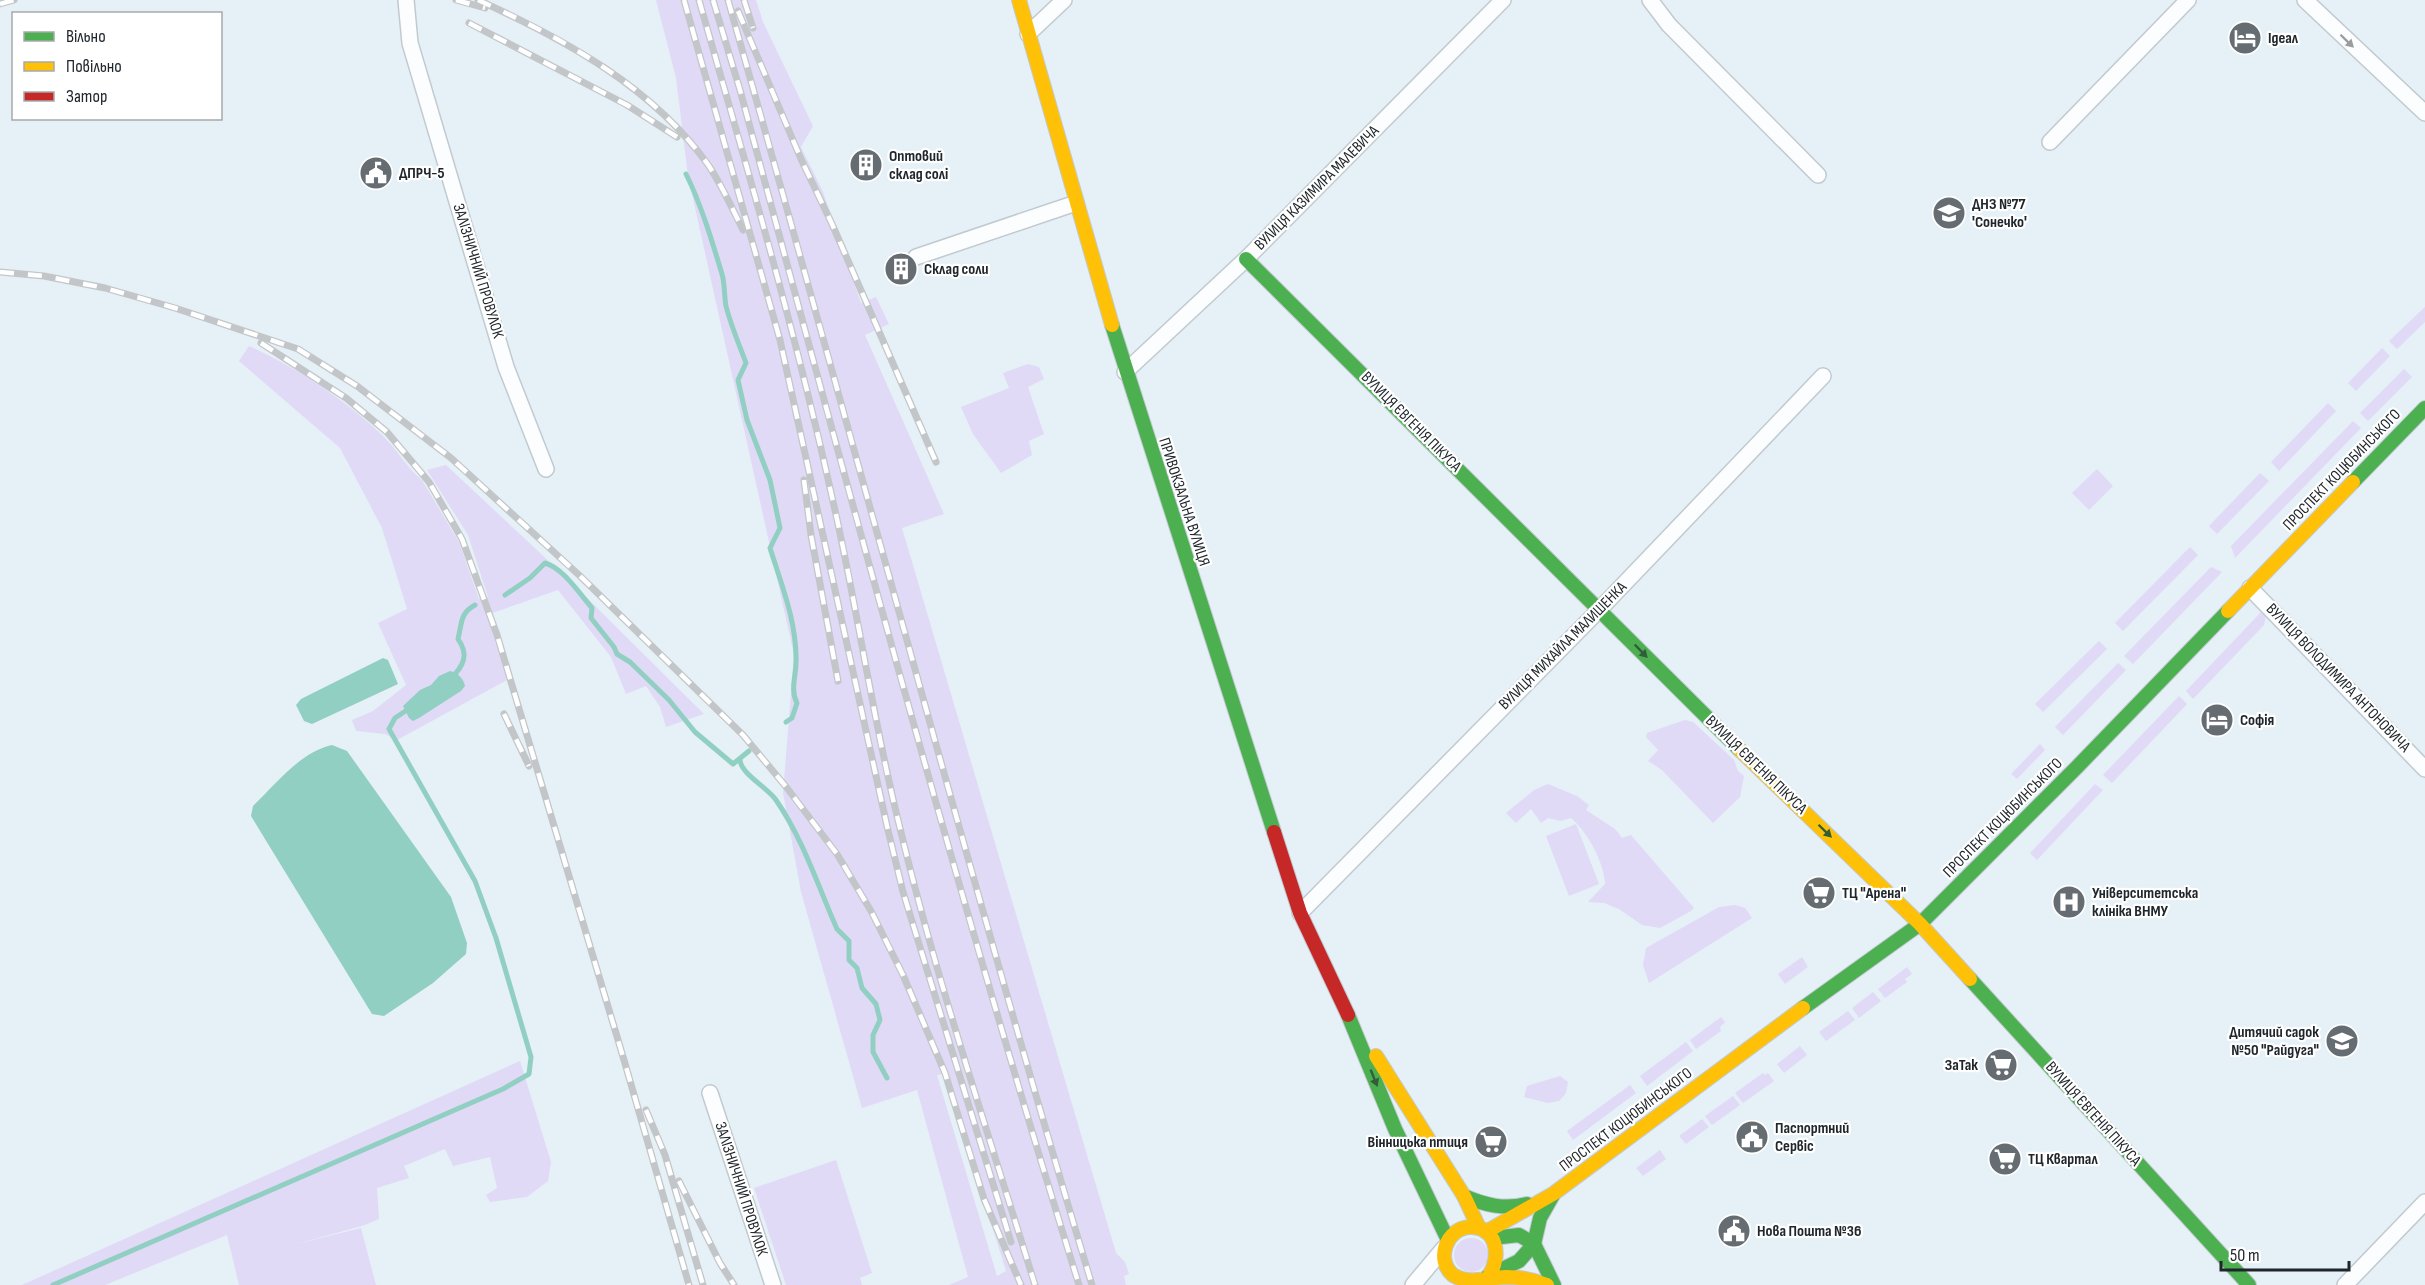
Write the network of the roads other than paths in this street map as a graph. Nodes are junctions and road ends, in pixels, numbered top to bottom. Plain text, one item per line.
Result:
1 (406, 0) edge
2 (1019, 0) edge
3 (1064, 0) edge
4 (1503, 0) edge
5 (1650, 0) edge
6 (2188, 0) edge
7 (2305, 0) edge
8 (1028, 34) junction
9 (2425, 113) edge
10 (2050, 142) dead end
11 (1818, 175) dead end
12 (1076, 203) junction
13 (916, 257) dead end
14 (1246, 259) junction
15 (1125, 372) junction
16 (1823, 376) dead end
17 (2425, 408) edge
18 (546, 468) dead end
19 (2250, 588) junction
20 (1600, 609) junction
21 (2425, 769) edge
22 (1300, 914) junction
23 (1920, 924) junction
24 (1344, 1004) junction
25 (710, 1093) dead end
26 (1553, 1194) junction
27 (1464, 1196) junction
28 (2425, 1202) edge
29 (1486, 1233) junction
30 (1446, 1244) junction
31 (1534, 1244) junction
32 (1478, 1280) edge
33 (2350, 1281) edge
34 (773, 1285) edge
35 (1413, 1285) edge
36 (1547, 1285) edge
37 (1554, 1285) edge
38 (2249, 1285) edge

1 - 18 street, ЗАЛІЗНИЧНИЙ ПРОВУЛОК
2 - 8 main road, ПРИВОКЗАЛЬНА ВУЛИЦЯ
3 - 8 street
4 - 14 street, ВУЛИЦЯ КАЗИМИРА МАЛЕВИЧА
5 - 11 street
6 - 10 street
7 -> 9 street
8 - 12 main road, ПРИВОКЗАЛЬНА ВУЛИЦЯ
12 - 13 street
12 - 15 main road, ПРИВОКЗАЛЬНА ВУЛИЦЯ
14 - 15 street, ВУЛИЦЯ КАЗИМИРА МАЛЕВИЧА
14 - 20 main road, ВУЛИЦЯ ЄВГЕНІЯ ПІКУСА
15 - 22 main road, ПРИВОКЗАЛЬНА ВУЛИЦЯ
16 - 20 street, ВУЛИЦЯ МИХАЙЛА МАЛИШЕНКА
17 - 19 main road, ПРОСПЕКТ КОЦЮБИНСЬКОГО
19 - 21 street, ВУЛИЦЯ ВОЛОДИМИРА АНТОНОВИЧА
19 - 23 main road, ПРОСПЕКТ КОЦЮБИНСЬКОГО
20 - 22 street, ВУЛИЦЯ МИХАЙЛА МАЛИШЕНКА
20 -> 23 main road, ВУЛИЦЯ ЄВГЕНІЯ ПІКУСА
22 - 24 main road, ПРИВОКЗАЛЬНА ВУЛИЦЯ
23 - 26 main road, ПРОСПЕКТ КОЦЮБИНСЬКОГО
23 - 38 main road, ВУЛИЦЯ ЄВГЕНІЯ ПІКУСА
24 - 27 main road
24 -> 30 main road
25 - 34 street, ЗАЛІЗНИЧНИЙ ПРОВУЛОК
26 - 27 main road
26 - 29 main road
26 - 31 main road
27 - 29 main road
28 - 33 street
29 - 30 main road
29 - 31 main road
29 - 32 main road
30 - 32 main road
30 - 35 street
31 - 32 main road
31 - 37 main road
32 - 36 main road

